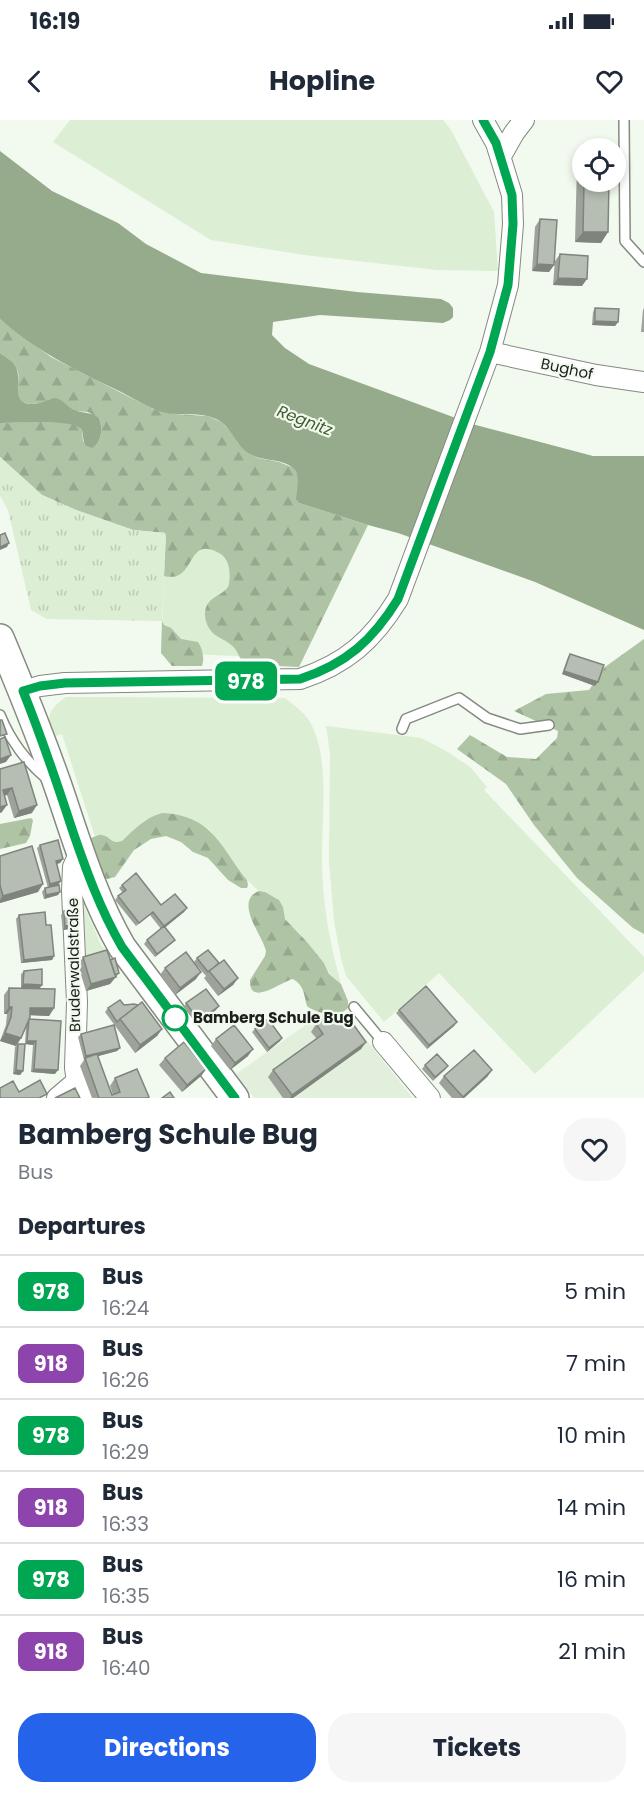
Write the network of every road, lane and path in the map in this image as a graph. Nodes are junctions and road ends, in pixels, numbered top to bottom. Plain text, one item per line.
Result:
1 (483, 120) edge
2 (524, 120) edge
3 (624, 120) edge
4 (501, 156) junction
5 (644, 262) edge
6 (490, 352) junction
7 (644, 382) edge
8 (0, 638) edge
9 (23, 691) junction
10 (0, 715) edge
11 (549, 725) dead end
12 (402, 729) dead end
13 (59, 789) junction
14 (80, 852) junction
15 (354, 1006) dead end
16 (382, 1042) joint
17 (80, 1089) edge
18 (57, 1098) edge
19 (235, 1098) edge
20 (430, 1098) edge

1 - 4 street
2 - 4 street
3 - 5 lane
4 - 6 street
6 - 7 street, Bughof
6 - 9 street
8 - 9 street
9 - 13 street
10 - 13 lane
11 - 12 lane
13 - 14 street
14 - 17 street, Bruderwaldstraße
14 - 19 street
15 - 16 lane
16 - 20 street
17 - 18 street, Bruderwaldstraße

